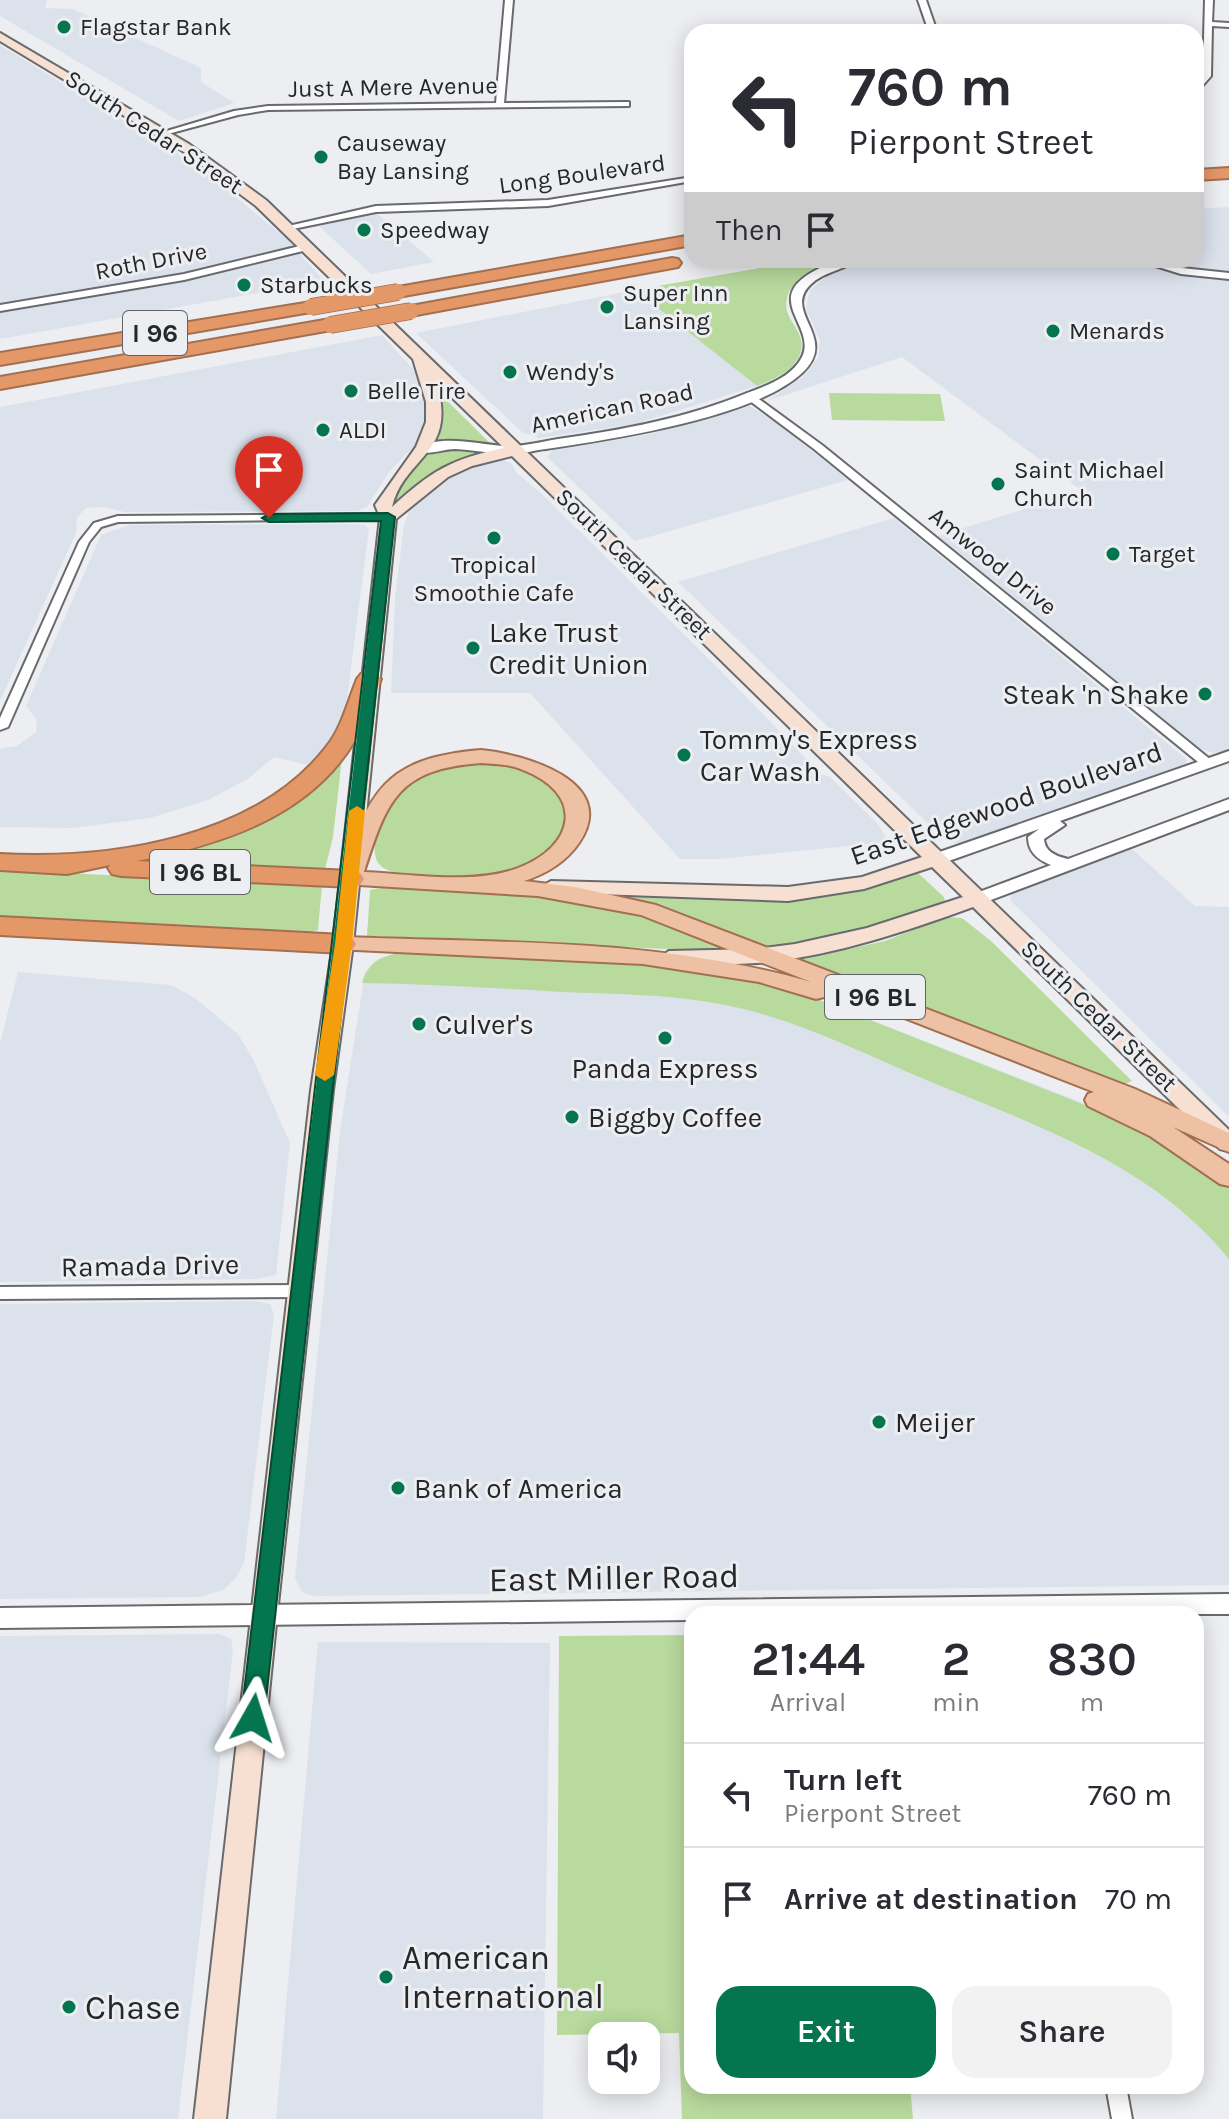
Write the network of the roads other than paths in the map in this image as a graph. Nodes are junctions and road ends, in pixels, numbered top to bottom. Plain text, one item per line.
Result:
1 (509, 0) edge
2 (922, 0) edge
3 (1209, 0) edge
4 (930, 24) edge
5 (1209, 24) junction
6 (1229, 25) edge
7 (0, 36) edge
8 (1204, 80) edge
9 (626, 104) dead end
10 (500, 106) junction
11 (164, 133) junction
12 (1229, 173) edge
13 (1204, 175) edge
14 (684, 180) edge
15 (1229, 190) edge
16 (1204, 192) edge
17 (288, 227) junction
18 (684, 241) edge
19 (308, 247) junction
20 (684, 260) edge
21 (832, 268) edge
22 (1170, 268) edge
23 (1229, 276) edge
24 (0, 308) edge
25 (419, 355) junction
26 (0, 359) edge
27 (0, 386) edge
28 (749, 396) junction
29 (421, 450) junction
30 (517, 450) junction
31 (388, 517) junction
32 (369, 679) junction
33 (2, 727) dead end
34 (1229, 756) edge
35 (1207, 763) junction
36 (1165, 778) junction
37 (1229, 797) edge
38 (1229, 804) edge
39 (1199, 815) junction
40 (937, 859) junction
41 (0, 862) edge
42 (1068, 864) junction
43 (49, 865) junction
44 (351, 879) junction
45 (468, 885) junction
46 (511, 886) junction
47 (977, 899) junction
48 (0, 926) edge
49 (343, 944) junction
50 (766, 955) junction
51 (659, 958) junction
52 (1229, 1143) edge
53 (1229, 1177) edge
54 (301, 1291) junction
55 (0, 1293) edge
56 (1229, 1604) edge
57 (1173, 1606) edge
58 (684, 1612) edge
59 (263, 1614) junction
60 (0, 1618) edge
61 (1117, 2094) edge
62 (210, 2119) edge
63 (1122, 2119) edge

1 - 10 street
2 - 4 street
3 - 5 street
5 - 6 street
5 - 8 street
7 - 11 main road, South Cedar Street
9 - 10 street, Just A Mere Avenue
10 - 11 street, Just A Mere Avenue
11 - 17 main road, South Cedar Street
12 - 13 highway
14 - 17 street, Long Boulevard
15 - 16 highway
17 - 19 main road, South Cedar Street
18 - 26 highway, I 96, bridge
19 - 24 street, Roth Drive
19 - 25 main road, South Cedar Street
20 - 27 highway, I 96, bridge
21 - 28 street, American Road
22 - 23 street
25 - 29 main road
25 - 30 main road, South Cedar Street
28 - 30 street, American Road
28 - 35 street, Amwood Drive
29 - 30 street, American Road
29 - 31 main road
30 - 31 main road
30 - 40 main road, South Cedar Street
31 - 32 main road
31 - 33 street
32 - 43 highway
32 - 44 main road
34 - 35 street, East Edgewood Boulevard
35 - 36 street, East Edgewood Boulevard
36 - 40 street, East Edgewood Boulevard
36 - 42 street
37 - 39 street
38 - 39 street
39 - 42 street
40 - 46 main road, East Edgewood Boulevard
40 - 47 main road, South Cedar Street
41 - 43 highway, I 96 BL
42 - 47 street
43 - 44 highway, I 96 BL
44 - 45 main road, I 96 BL
44 - 45 main road
44 - 49 main road
45 - 46 main road, I 96 BL
46 - 50 main road, I 96 BL
47 - 50 main road
47 - 52 main road, South Cedar Street
48 - 49 highway, I 96 BL
49 - 51 main road, I 96 BL
49 - 54 main road
50 - 51 main road
50 - 52 main road, I 96 BL
51 - 53 main road, I 96 BL
54 - 55 street, Ramada Drive
54 - 59 main road
56 - 57 street, East Miller Road
58 - 59 street, East Miller Road
59 - 60 street, East Miller Road
59 - 62 main road
61 - 63 street

